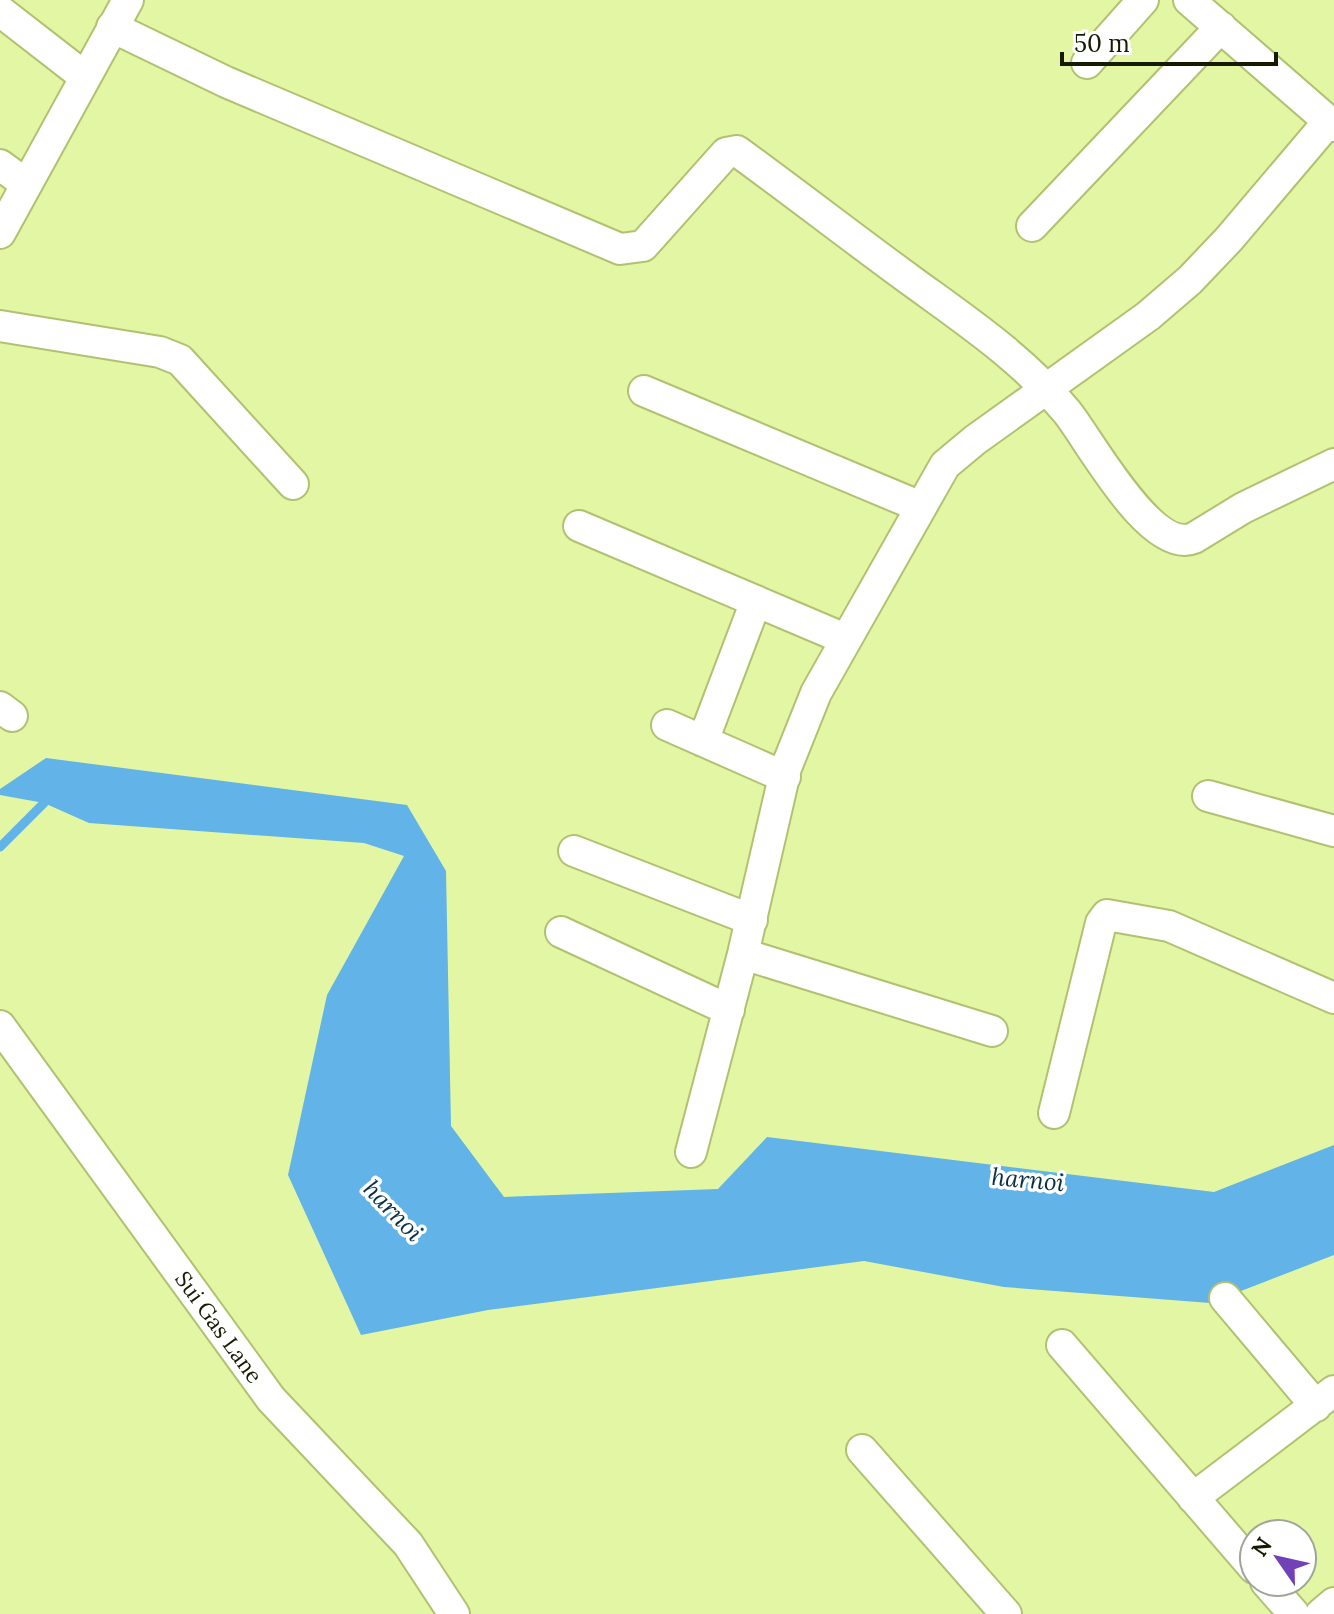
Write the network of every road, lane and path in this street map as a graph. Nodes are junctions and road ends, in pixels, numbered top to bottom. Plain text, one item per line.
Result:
1 (128, 0) edge
2 (1143, 0) edge
3 (1189, 0) edge
4 (0, 11) edge
5 (112, 27) junction
6 (1221, 27) junction
7 (1087, 63) dead end
8 (85, 77) junction
9 (1332, 124) edge
10 (0, 165) edge
11 (26, 184) junction
12 (1032, 226) dead end
13 (0, 233) edge
14 (0, 326) edge
15 (1045, 390) junction
16 (644, 391) dead end
17 (1334, 464) edge
18 (293, 484) dead end
19 (921, 507) junction
20 (579, 526) dead end
21 (756, 601) junction
22 (845, 639) junction
23 (667, 725) dead end
24 (703, 741) junction
25 (785, 777) junction
26 (1208, 796) dead end
27 (1334, 831) edge
28 (574, 851) dead end
29 (752, 920) junction
30 (561, 932) dead end
31 (743, 954) junction
32 (1334, 998) edge
33 (729, 1010) junction
34 (0, 1026) edge
35 (992, 1031) dead end
36 (1054, 1113) dead end
37 (691, 1152) dead end
38 (1225, 1298) dead end
39 (1062, 1345) dead end
40 (1325, 1398) edge
41 (862, 1450) dead end
42 (1193, 1498) junction
43 (1238, 1550) edge
44 (1280, 1598) edge
45 (1334, 1603) edge
46 (454, 1614) edge
47 (1006, 1614) edge
48 (1294, 1614) edge
49 (1321, 1614) edge

1 - 5 street
2 - 7 street
3 - 6 street
4 - 8 street
5 - 8 street
5 - 15 street
6 - 9 street
6 - 12 street
8 - 11 street
9 - 15 street
10 - 11 street
11 - 13 street
14 - 18 street
15 - 17 street
15 - 19 street
16 - 19 street
19 - 22 street
20 - 21 street
21 - 22 street
21 - 24 street
22 - 25 street
23 - 24 street
24 - 25 street
25 - 29 street
26 - 27 street
28 - 29 street
29 - 31 street
30 - 33 street
31 - 33 street
31 - 35 street
32 - 36 street
33 - 37 street
34 - 46 street, Sui Gas Lane
38 - 40 street
39 - 42 street
40 - 42 street
41 - 47 street
42 - 43 street
44 - 48 street
45 - 49 street

